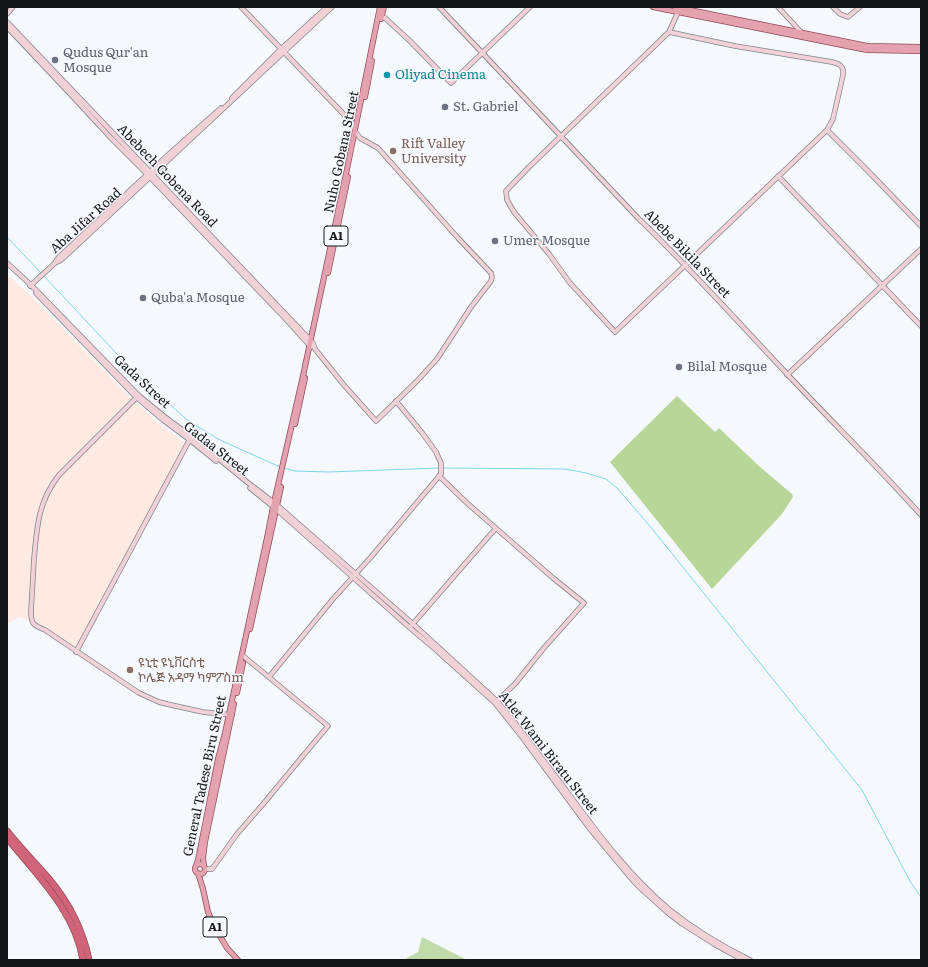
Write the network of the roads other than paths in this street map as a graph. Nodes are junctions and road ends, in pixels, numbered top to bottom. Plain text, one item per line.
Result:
1 (10, 7) edge
2 (13, 7) edge
3 (241, 7) edge
4 (327, 7) edge
5 (332, 7) edge
6 (380, 7) edge
7 (384, 7) edge
8 (439, 7) edge
9 (530, 7) edge
10 (653, 7) edge
11 (675, 7) edge
12 (778, 7) edge
13 (833, 7) edge
14 (860, 7) edge
15 (7, 10) edge
16 (678, 12) junction
17 (7, 14) edge
18 (380, 16) junction
19 (7, 22) edge
20 (7, 27) edge
21 (668, 32) junction
22 (801, 34) junction
23 (921, 47) edge
24 (282, 50) junction
25 (921, 51) edge
26 (483, 53) junction
27 (827, 130) junction
28 (356, 132) junction
29 (560, 136) junction
30 (150, 174) junction
31 (778, 176) junction
32 (921, 226) edge
33 (921, 249) edge
34 (7, 263) edge
35 (685, 265) junction
36 (7, 266) edge
37 (30, 285) junction
38 (882, 285) junction
39 (921, 326) edge
40 (312, 345) junction
41 (787, 375) junction
42 (137, 396) junction
43 (396, 401) junction
44 (191, 438) junction
45 (440, 475) junction
46 (275, 506) junction
47 (921, 516) edge
48 (496, 528) junction
49 (354, 576) junction
50 (411, 626) junction
51 (76, 652) junction
52 (243, 656) junction
53 (269, 677) junction
54 (497, 701) junction
55 (230, 715) junction
56 (7, 831) edge
57 (7, 838) edge
58 (196, 866) junction
59 (204, 869) junction
60 (198, 874) junction
61 (203, 889) junction
62 (83, 960) edge
63 (89, 960) edge
64 (238, 960) edge
65 (743, 960) edge
66 (750, 960) edge

1 - 15 street
2 - 17 street
3 - 24 street
4 - 24 street, Aba Jifar Road
5 - 24 street, Aba Jifar Road
6 - 18 main road, Nuho Gobana Street / A1
7 - 18 main road, Nuho Gobana Street / A1
8 - 26 street, Abebe Bikila Street
9 - 26 street
10 - 16 main road
11 - 22 main road
12 - 22 street
13 - 14 street
16 - 21 street
16 - 22 main road
18 - 26 street
18 - 28 main road, Nuho Gobana Street / A1
19 - 30 street, Abebech Gobena Road
20 - 30 street, Abebech Gobena Road
21 - 27 street
21 - 29 street
22 - 23 main road
22 - 25 main road
24 - 28 street
24 - 30 street, Aba Jifar Road
26 - 29 street, Abebe Bikila Street
27 - 31 street
27 - 32 street
28 - 40 main road, Nuho Gobana Street / A1
28 - 43 street
29 - 35 street, Abebe Bikila Street
29 - 35 street
30 - 37 street, Aba Jifar Road
30 - 40 street, Abebech Gobena Road
31 - 35 street
31 - 38 street
33 - 38 street
34 - 37 street
35 - 41 street, Abebe Bikila Street
36 - 37 street
37 - 42 street, Gadaa Street
38 - 39 street
38 - 41 street
40 - 43 street, Abebech Gobena Road
40 - 46 main road, Nuho Gobana Street / A1
41 - 47 street, Abebe Bikila Street
42 - 44 street, Gadaa Street
42 - 51 street
43 - 45 street
44 - 46 street
44 - 51 street
45 - 48 street
45 - 49 street
46 - 49 street, Atlet Wami Biratu Street
46 - 52 main road, General Tadese Biru Street / A1
48 - 50 street
48 - 54 street
49 - 50 street, Atlet Wami Biratu Street
49 - 53 street
50 - 54 street, Atlet Wami Biratu Street
50 - 65 street, Atlet Wami Biratu Street
51 - 55 street
52 - 53 street
52 - 55 main road, General Tadese Biru Street / A1
53 - 59 street
54 - 66 street, Atlet Wami Biratu Street
55 - 58 main road, General Tadese Biru Street / A1
55 - 59 main road, General Tadese Biru Street / A1
56 - 63 highway
57 - 62 highway
58 - 59 main road
58 - 60 main road
59 - 60 main road
59 - 61 main road, A1
60 - 61 main road, A1
61 - 64 main road, A1

